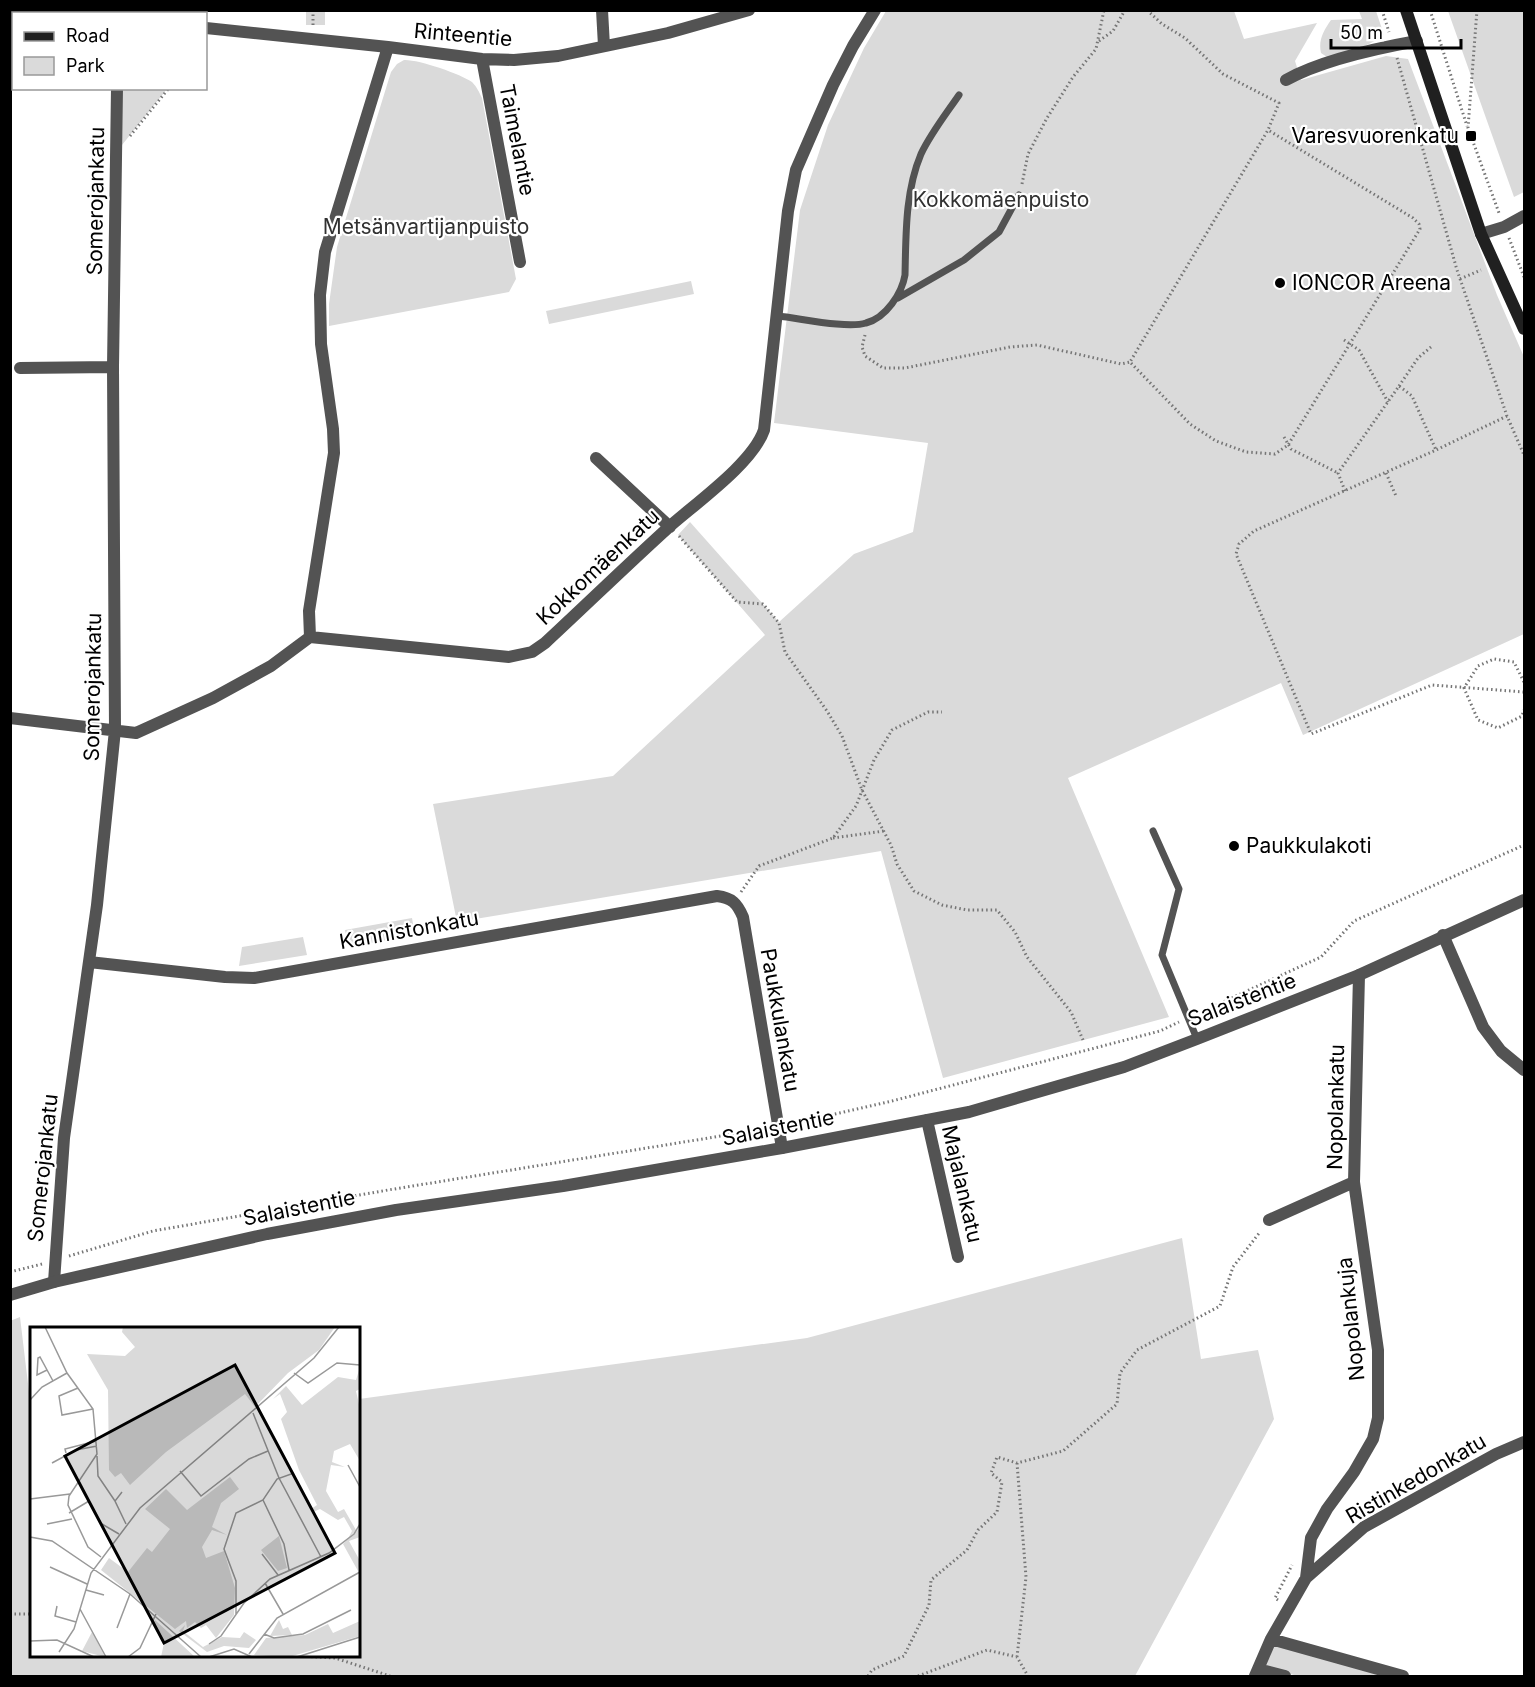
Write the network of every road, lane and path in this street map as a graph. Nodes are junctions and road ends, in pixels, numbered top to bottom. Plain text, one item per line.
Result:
1 (602, 10) edge
2 (749, 10) edge
3 (875, 10) edge
4 (1104, 10) edge
5 (1125, 10) edge
6 (1147, 10) edge
7 (1382, 10) edge
8 (1406, 10) edge
9 (1430, 10) edge
10 (1476, 10) edge
11 (207, 27) edge
12 (1417, 41) junction
13 (1098, 42) junction
14 (604, 46) junction
15 (1393, 46) junction
16 (388, 47) junction
17 (482, 59) junction
18 (1286, 80) dead end
19 (117, 90) edge
20 (167, 90) edge
21 (959, 95) dead end
22 (1468, 128) junction
23 (1268, 130) junction
24 (116, 153) junction
25 (1019, 195) joint
26 (1524, 216) edge
27 (1504, 227) junction
28 (1481, 234) junction
29 (520, 262) dead end
30 (1524, 277) edge
31 (898, 298) junction
32 (778, 315) junction
33 (867, 323) junction
34 (1524, 329) edge
35 (1344, 340) dead end
36 (1349, 344) junction
37 (1431, 347) dead end
38 (1130, 362) junction
39 (113, 367) junction
40 (20, 369) dead end
41 (1399, 386) junction
42 (1388, 402) junction
43 (1507, 416) junction
44 (1284, 437) dead end
45 (1288, 445) junction
46 (1436, 450) junction
47 (1524, 455) edge
48 (596, 458) dead end
49 (1338, 473) junction
50 (1386, 473) junction
51 (1345, 491) junction
52 (1396, 496) dead end
53 (670, 526) junction
54 (310, 637) junction
55 (1524, 682) edge
56 (1464, 688) junction
57 (1524, 692) edge
58 (1524, 710) edge
59 (942, 712) dead end
60 (10, 718) edge
61 (115, 730) junction
62 (862, 790) junction
63 (885, 831) junction
64 (1153, 831) dead end
65 (832, 838) junction
66 (1524, 900) edge
67 (734, 901) junction
68 (1443, 935) junction
69 (89, 962) junction
70 (1359, 975) junction
71 (1197, 1039) junction
72 (1083, 1040) dead end
73 (1524, 1070) edge
74 (927, 1120) junction
75 (782, 1148) junction
76 (1354, 1182) junction
77 (1269, 1220) joint
78 (958, 1257) dead end
79 (54, 1282) junction
80 (10, 1295) edge
81 (1524, 1442) edge
82 (1017, 1462) junction
83 (1306, 1578) junction
84 (10, 1614) edge
85 (30, 1614) edge
86 (1271, 1639) junction
87 (318, 1657) edge
88 (1017, 1657) junction
89 (1256, 1673) edge
90 (390, 1677) edge
91 (868, 1677) edge
92 (918, 1677) edge
93 (1028, 1677) edge
94 (1285, 1677) edge
95 (1403, 1677) edge

1 - 14 street
2 - 14 street, Rinteentie
3 - 32 street, Kokkomäenkatu
4 - 13 path
5 - 13 path
6 - 23 path
7 - 15 path
8 - 12 main road
9 - 22 path
10 - 22 path
11 - 16 street, Rinteentie
12 - 15 street
12 - 28 main road
13 - 25 path
14 - 17 street, Rinteentie
15 - 18 street
15 - 43 path
16 - 17 street, Rinteentie
16 - 54 street
17 - 29 street, Taimelantie
19 - 24 street, Somerojankatu
20 - 24 path
21 - 31 lane
22 - 27 path
23 - 36 path
23 - 38 path
24 - 39 street, Somerojankatu
25 - 31 lane
26 - 27 street
27 - 28 street
27 - 30 path
28 - 34 main road
31 - 33 lane
32 - 33 lane
32 - 53 street, Kokkomäenkatu
33 - 38 path
35 - 36 path
36 - 42 path
36 - 45 path
37 - 41 path
38 - 45 path
39 - 40 street
39 - 61 street, Somerojankatu
41 - 42 path
41 - 46 path
42 - 49 path
43 - 46 path
43 - 47 path
44 - 45 path
45 - 49 path
46 - 50 path
48 - 53 street
49 - 51 path
50 - 51 path
50 - 52 path
51 - 56 path
53 - 54 street, Kokkomäenkatu
53 - 62 path
54 - 61 street
55 - 56 path
56 - 57 path
56 - 58 path
59 - 62 path
60 - 61 street
61 - 69 street, Somerojankatu
62 - 63 path
62 - 65 path
63 - 65 path
63 - 72 path
64 - 71 lane
65 - 67 path
66 - 68 street, Salaistentie
67 - 69 street, Kannistonkatu
67 - 75 street, Paukkulankatu
68 - 70 street, Salaistentie
68 - 73 street
69 - 79 street, Somerojankatu
70 - 71 street, Salaistentie
70 - 76 street, Nopolankatu
71 - 74 street, Salaistentie
74 - 75 street, Salaistentie
74 - 78 street, Majalankatu
75 - 79 street, Salaistentie
76 - 77 street, Nopolankatu
76 - 83 street, Nopolankuja
77 - 82 path
79 - 80 street, Salaistentie
81 - 83 street, Ristinkedonkatu
82 - 88 path
82 - 91 path
83 - 86 street, Ristinkedonkatu
84 - 85 path
86 - 89 street, Ristinkedonkatu
86 - 95 street
87 - 90 path
88 - 92 path
88 - 93 path
89 - 94 street

